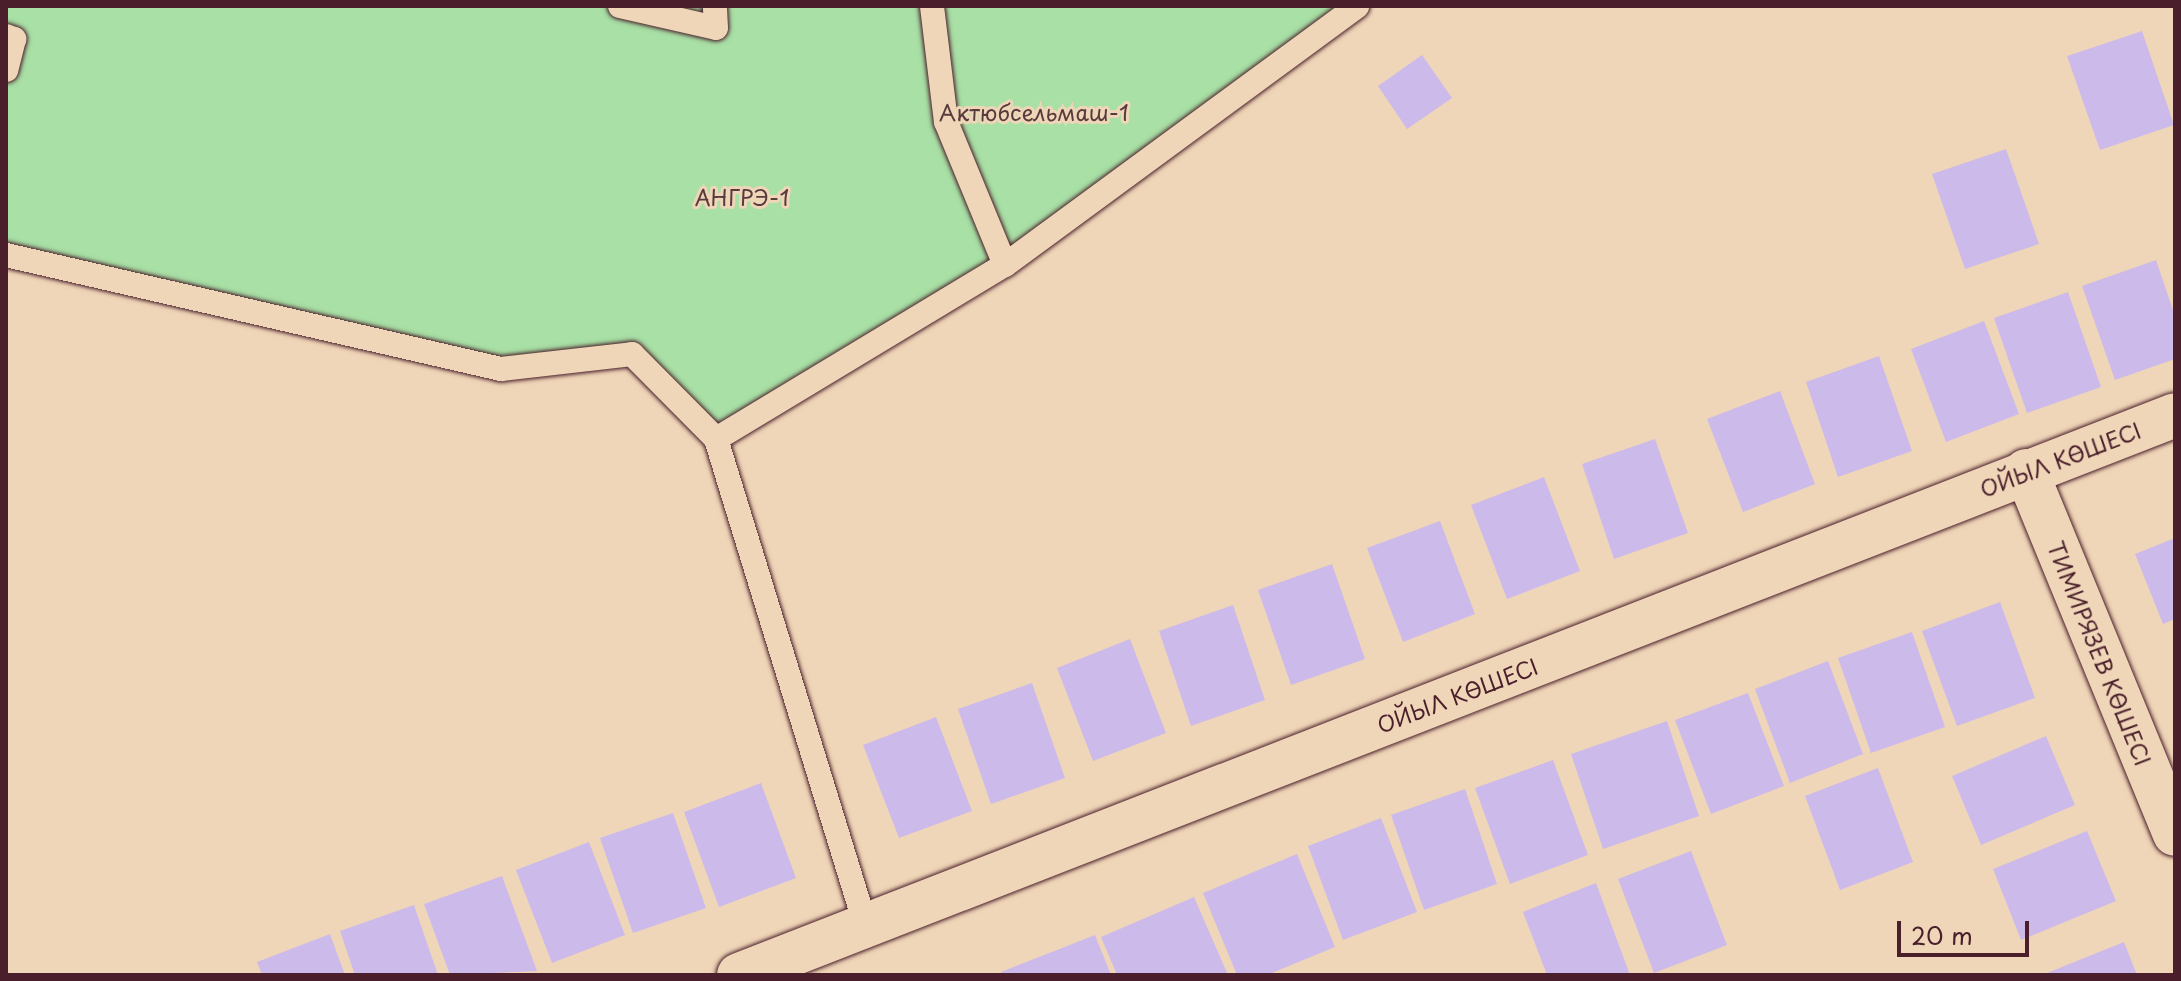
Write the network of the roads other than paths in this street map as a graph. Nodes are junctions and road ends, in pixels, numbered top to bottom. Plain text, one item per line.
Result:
1 (620, 6) edge
2 (715, 6) edge
3 (932, 6) edge
4 (1357, 6) edge
5 (6, 36) edge
6 (6, 70) edge
7 (6, 255) edge
8 (1005, 265) junction
9 (2175, 415) edge
10 (716, 439) junction
11 (2026, 471) junction
12 (2175, 834) edge
13 (866, 927) junction
14 (796, 966) edge
15 (739, 975) edge

1 - 2 lane
3 - 8 lane
4 - 8 lane
5 - 6 lane
7 - 10 lane
8 - 10 lane
9 - 11 street, ОЙЫЛ КӨШЕСІ
10 - 13 lane
11 - 12 street, ТИМИРЯЗЕВ КӨШЕСІ
11 - 13 street, ОЙЫЛ КӨШЕСІ
13 - 14 street, ОЙЫЛ КӨШЕСІ
14 - 15 street, ОЙЫЛ КӨШЕСІ

